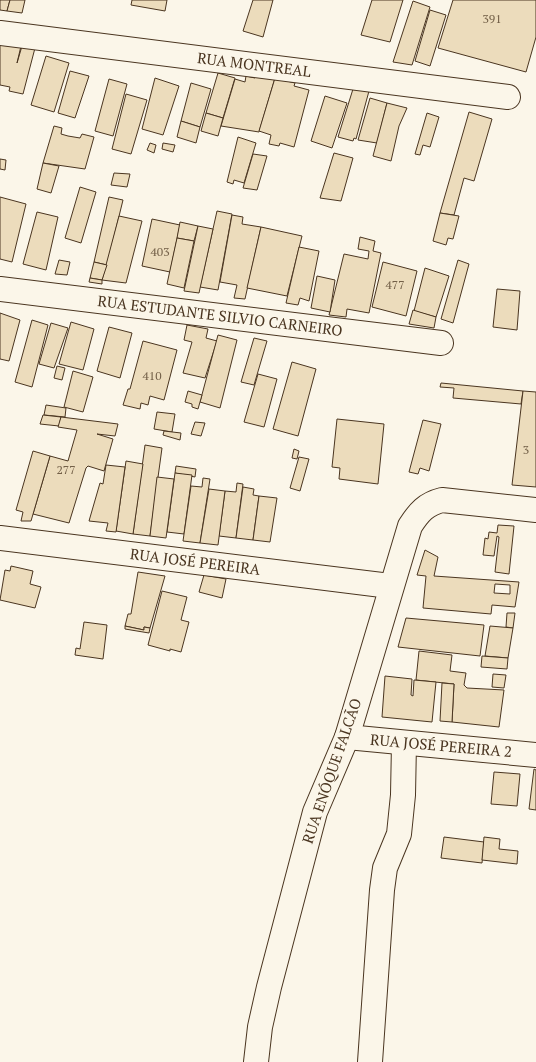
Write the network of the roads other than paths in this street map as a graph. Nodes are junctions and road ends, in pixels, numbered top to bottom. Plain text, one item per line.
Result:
1 (0, 33) edge
2 (508, 98) dead end
3 (0, 289) edge
4 (441, 343) dead end
5 (536, 510) edge
6 (0, 538) edge
7 (390, 586) junction
8 (347, 737) junction
9 (404, 743) junction
10 (536, 755) edge
11 (256, 1062) edge
12 (370, 1062) edge

1 - 2 street, RUA MONTREAL
3 - 4 street, RUA ESTUDANTE SILVIO CARNEIRO
5 - 7 street, RUA ENÓQUE FALCÃO
6 - 7 street, RUA JOSÉ PEREIRA
7 - 8 street, RUA ENÓQUE FALCÃO
8 - 9 street, RUA JOSÉ PEREIRA 2
8 - 11 street, RUA ENÓQUE FALCÃO
9 - 10 street, RUA JOSÉ PEREIRA 2
9 - 12 street

